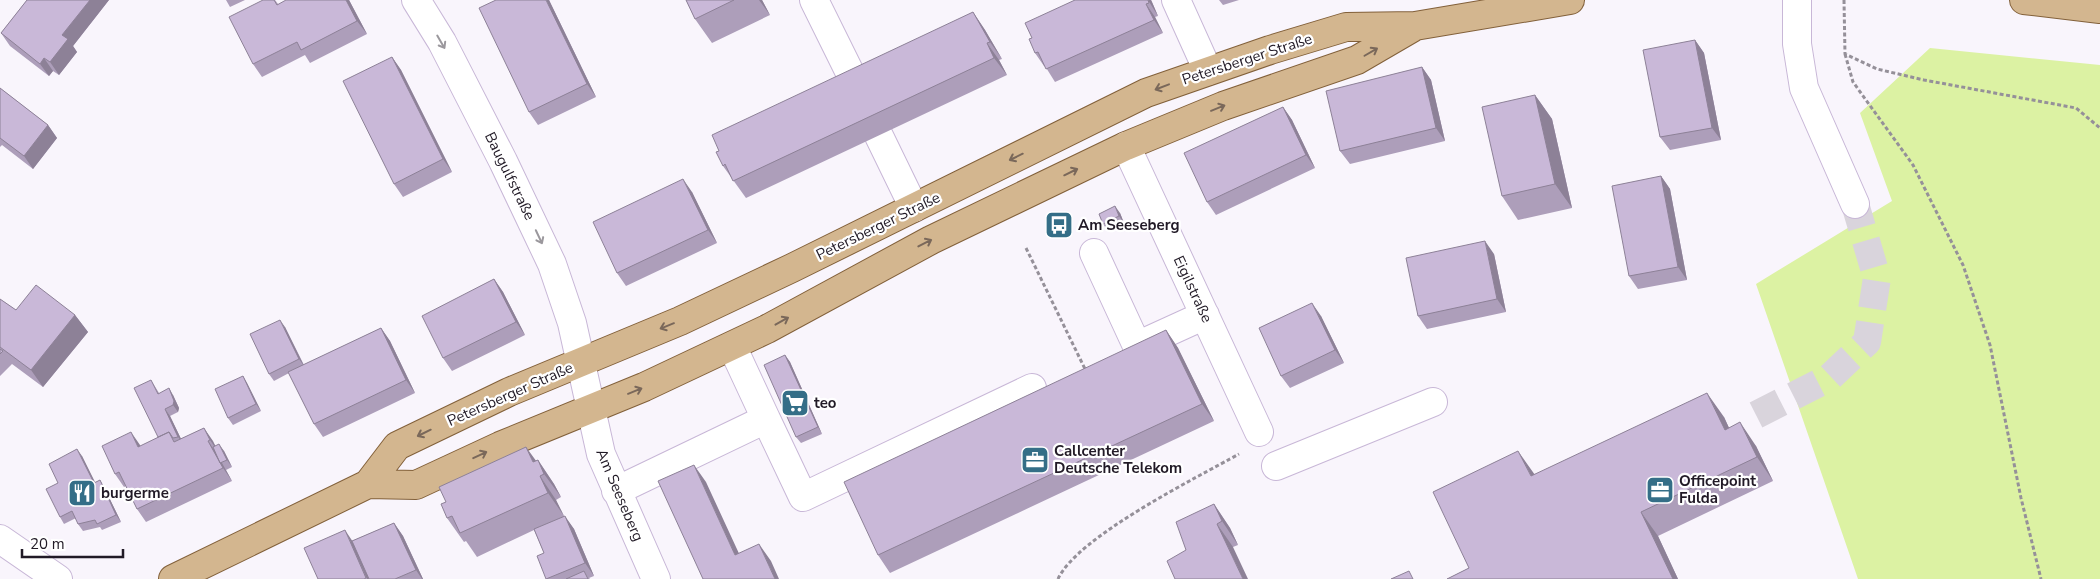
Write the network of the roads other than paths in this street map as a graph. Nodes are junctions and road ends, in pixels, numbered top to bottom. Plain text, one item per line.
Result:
1 (416, 0) edge
2 (814, 0) edge
3 (1570, 0) edge
4 (1797, 0) edge
5 (2024, 0) edge
6 (1177, 3) edge
7 (2100, 9) edge
8 (1415, 26) junction
9 (1208, 71) junction
10 (858, 89) edge
11 (879, 136) dead end
12 (1126, 146) junction
13 (1855, 204) tunnel mouth
14 (914, 208) junction
15 (1094, 253) dead end
16 (1205, 315) junction
17 (732, 346) junction
18 (580, 362) junction
19 (1032, 388) dead end
20 (1433, 402) dead end
21 (590, 409) junction
22 (766, 419) junction
23 (1259, 432) road end
24 (1276, 466) dead end
25 (368, 484) junction
26 (616, 491) junction
27 (0, 539) edge
28 (58, 579) edge
29 (173, 579) edge
30 (656, 579) edge

1 -> 18 street, Baugulfstraße
2 - 10 street
3 - 8 main road, Petersberger Straße
4 - 13 street
5 - 7 main road
6 - 9 street
8 - 9 main road, Petersberger Straße
12 -> 8 main road, Petersberger Straße
9 -> 14 main road, Petersberger Straße
11 - 14 street
12 - 16 street, Eigilstraße
17 -> 12 main road, Petersberger Straße
14 -> 18 main road, Petersberger Straße
15 - 16 street
16 - 23 street, Eigilstraße
21 -> 17 main road, Petersberger Straße
17 - 22 street
18 - 21 street, Baugulfstraße
18 -> 25 main road, Petersberger Straße
19 - 22 street
20 - 24 street
25 -> 21 main road, Petersberger Straße
21 - 26 street, Am Seeseberg
22 - 26 street
25 - 29 main road, Petersberger Straße
26 - 30 street, Am Seeseberg
27 - 28 street

